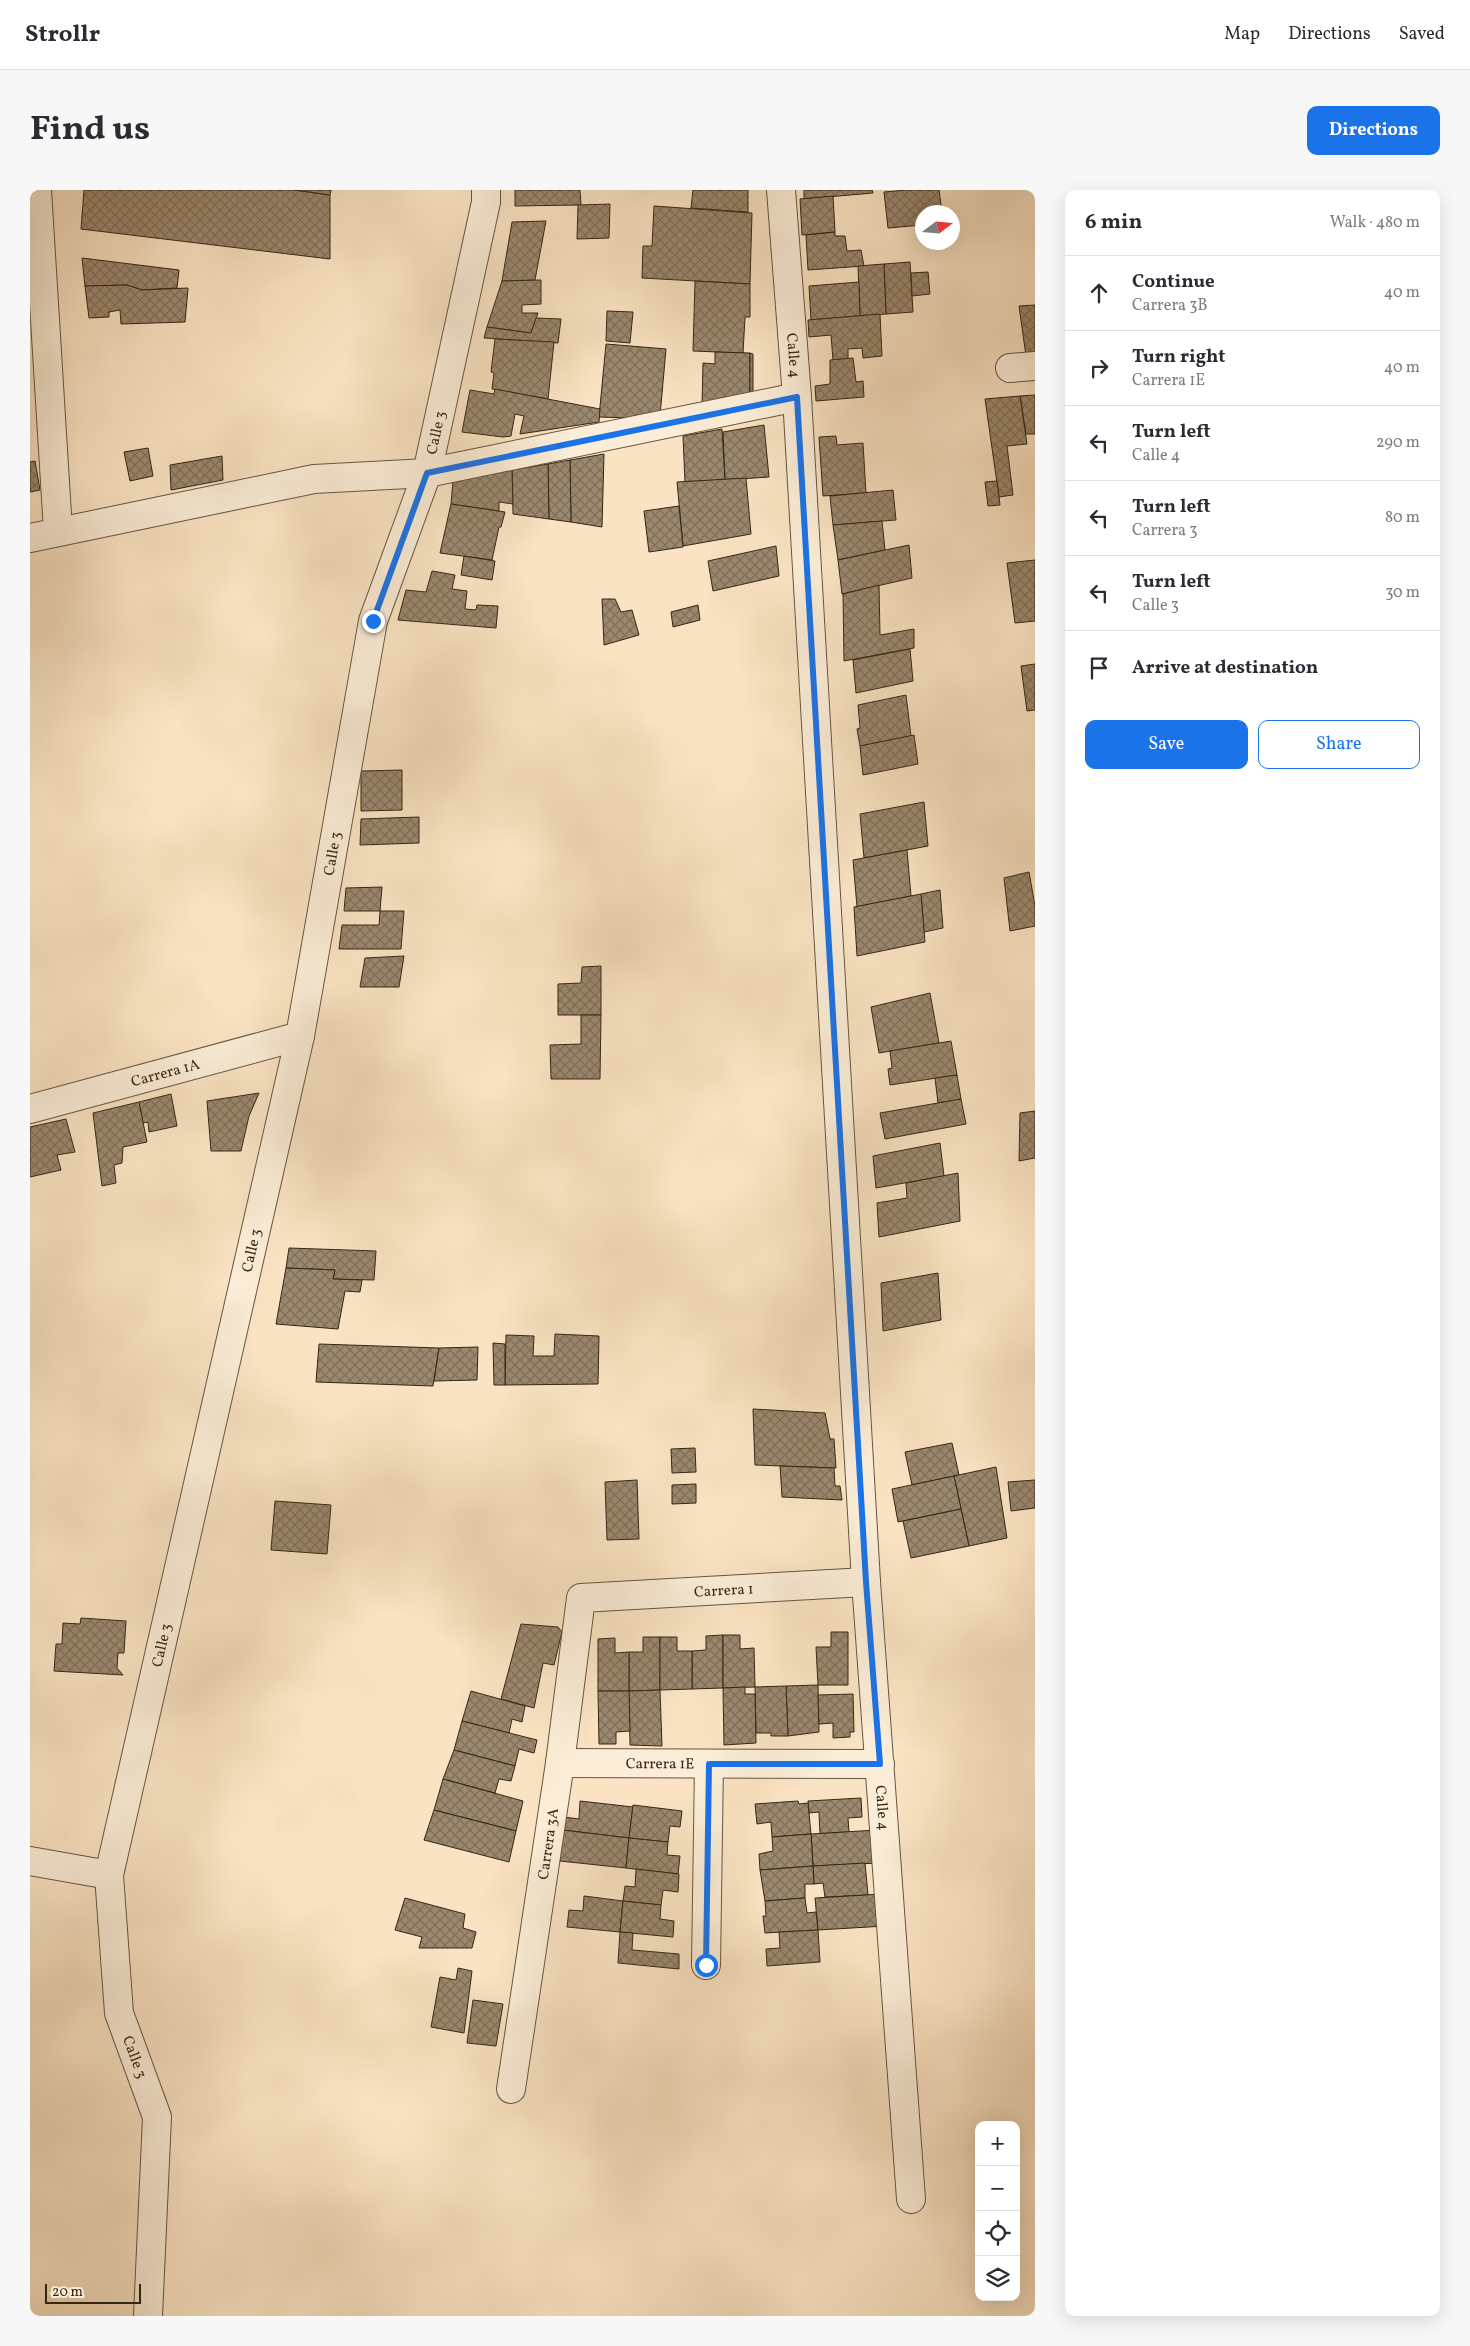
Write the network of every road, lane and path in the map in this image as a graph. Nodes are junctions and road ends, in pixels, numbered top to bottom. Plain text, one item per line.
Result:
1 (37, 190) edge
2 (486, 190) edge
3 (781, 190) edge
4 (797, 397) junction
5 (427, 473) junction
6 (58, 532) junction
7 (30, 538) edge
8 (300, 1036) junction
9 (30, 1109) edge
10 (866, 1582) junction
11 (581, 1598) joint
12 (560, 1763) junction
13 (709, 1764) junction
14 (880, 1764) junction
15 (30, 1862) edge
16 (109, 1875) junction
17 (706, 1965) dead end
18 (512, 2089) dead end
19 (911, 2199) dead end
20 (148, 2316) edge

1 - 6 street
2 - 5 street, Calle 3
3 - 4 street, Calle 4
4 - 5 street
4 - 10 street, Calle 4
5 - 6 street
5 - 8 street, Calle 3
6 - 7 street
8 - 9 street, Carrera 1A
8 - 16 street, Calle 3
10 - 11 street, Carrera 1
10 - 14 street, Calle 4
11 - 12 street, Carrera 3A
12 - 13 street, Carrera 1E
12 - 18 street, Carrera 3A
13 - 14 street, Carrera 1E
13 - 17 street
14 - 19 street, Calle 4
15 - 16 street
16 - 20 street, Calle 3

